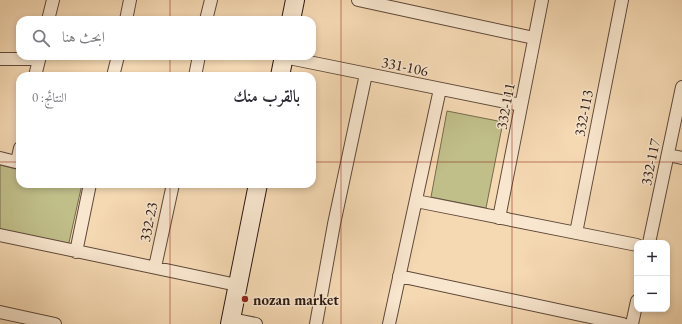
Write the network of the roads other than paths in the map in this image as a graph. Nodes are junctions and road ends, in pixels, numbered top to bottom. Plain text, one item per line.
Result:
1 (52, 0) edge
2 (130, 0) edge
3 (211, 0) edge
4 (295, 0) edge
5 (358, 0) edge
6 (542, 0) edge
7 (622, 0) edge
8 (49, 16) edge
9 (127, 16) edge
10 (207, 16) edge
11 (292, 16) edge
12 (534, 38) junction
13 (0, 59) edge
14 (16, 59) edge
15 (39, 60) edge
16 (117, 60) edge
17 (198, 60) edge
18 (283, 60) edge
19 (298, 60) edge
20 (36, 72) edge
21 (114, 72) edge
22 (196, 72) edge
23 (281, 72) edge
24 (366, 74) junction
25 (682, 87) edge
26 (440, 89) junction
27 (521, 106) junction
28 (668, 155) junction
29 (0, 158) edge
30 (682, 158) edge
31 (16, 162) edge
32 (89, 188) edge
33 (172, 188) edge
34 (257, 188) edge
35 (416, 201) junction
36 (499, 218) junction
37 (576, 233) junction
38 (0, 235) edge
39 (650, 240) edge
40 (634, 244) edge
41 (76, 252) junction
42 (155, 267) junction
43 (399, 276) junction
44 (237, 285) junction
45 (0, 312) edge
46 (635, 312) edge
47 (231, 322) edge
48 (55, 324) edge
49 (256, 324) edge
50 (316, 324) edge
51 (389, 324) edge
52 (623, 324) edge
53 (632, 324) edge

1 - 8 street
2 - 9 street
3 - 10 street
4 - 11 street
5 - 12 street
6 - 12 street, 332-111
7 - 37 street, 332-113
12 - 27 street, 332-111
13 - 14 street
15 - 20 street
16 - 21 street
17 - 22 street
18 - 23 street
19 - 24 street, 331-106
24 - 26 street, 331-106
24 - 50 street
25 - 28 street, 332-117
26 - 27 street, 331-106
26 - 35 street
27 - 36 street, 332-111
28 - 30 street
28 - 39 street, 332-117
29 - 31 street
32 - 41 street
33 - 42 street, 332-23
34 - 44 street
35 - 36 street
35 - 43 street
36 - 37 street
37 - 40 street
38 - 41 street
41 - 42 street
42 - 44 street
43 - 51 street
43 - 52 street
44 - 47 street
45 - 48 street
46 - 53 street
47 - 49 street

